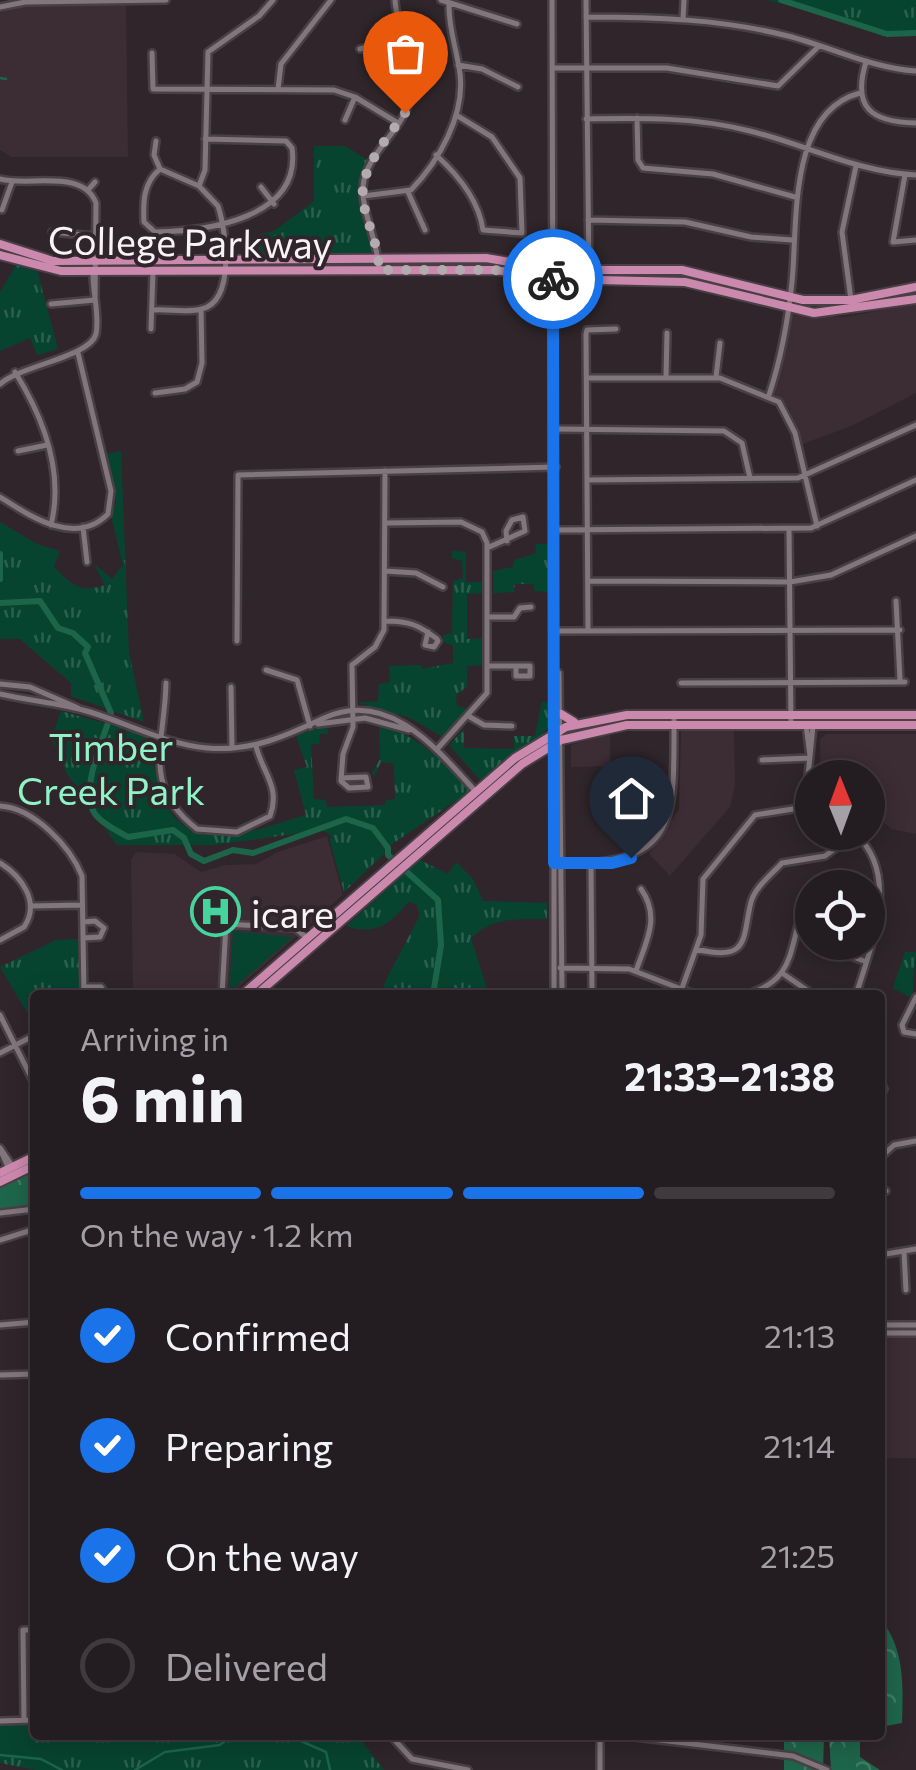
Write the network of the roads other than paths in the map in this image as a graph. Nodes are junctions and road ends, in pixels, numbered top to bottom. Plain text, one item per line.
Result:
1 (166, 0) edge
2 (272, 0) edge
3 (331, 0) edge
4 (395, 0) edge
5 (441, 0) edge
6 (552, 0) edge
7 (586, 0) edge
8 (684, 0) edge
9 (449, 3) junction
10 (0, 7) edge
11 (586, 17) junction
12 (683, 18) junction
13 (516, 24) dead end
14 (401, 38) junction
15 (819, 46) junction
16 (360, 49) dead end
17 (152, 53) dead end
18 (866, 62) junction
19 (458, 64) junction
20 (586, 67) junction
21 (553, 68) junction
22 (916, 71) edge
23 (518, 87) dead end
24 (204, 90) junction
25 (278, 90) junction
26 (860, 93) junction
27 (355, 97) junction
28 (456, 114) junction
29 (586, 118) junction
30 (637, 118) junction
31 (344, 120) dead end
32 (398, 123) junction
33 (916, 123) edge
34 (205, 139) junction
35 (156, 141) dead end
36 (810, 149) junction
37 (436, 155) junction
38 (856, 166) junction
39 (160, 169) junction
40 (905, 175) junction
41 (916, 176) edge
42 (0, 179) edge
43 (12, 182) junction
44 (95, 182) dead end
45 (199, 186) junction
46 (260, 188) dead end
47 (88, 190) junction
48 (408, 192) junction
49 (362, 196) junction
50 (796, 197) junction
51 (274, 204) junction
52 (2, 210) edge
53 (588, 220) junction
54 (222, 221) junction
55 (424, 230) dead end
56 (52, 232) dead end
57 (95, 236) junction
58 (792, 240) junction
59 (916, 240) edge
60 (0, 244) edge
61 (0, 256) edge
62 (224, 265) junction
63 (379, 265) junction
64 (95, 268) junction
65 (153, 270) junction
66 (555, 274) junction
67 (588, 274) junction
68 (916, 287) edge
69 (916, 299) edge
70 (95, 300) junction
71 (850, 300) junction
72 (834, 301) junction
73 (51, 304) dead end
74 (788, 304) junction
75 (201, 309) junction
76 (154, 310) junction
77 (835, 313) junction
78 (150, 329) dead end
79 (616, 330) dead end
80 (667, 332) dead end
81 (720, 342) dead end
82 (78, 353) junction
83 (16, 372) junction
84 (716, 377) junction
85 (586, 378) junction
86 (666, 378) junction
87 (0, 384) edge
88 (155, 393) dead end
89 (768, 395) junction
90 (916, 425) edge
91 (556, 429) junction
92 (587, 430) junction
93 (47, 445) junction
94 (18, 451) dead end
95 (556, 467) junction
96 (385, 471) junction
97 (805, 476) junction
98 (587, 480) junction
99 (750, 480) junction
100 (916, 480) edge
101 (0, 496) edge
102 (385, 523) junction
103 (51, 526) junction
104 (817, 526) junction
105 (83, 527) junction
106 (789, 529) junction
107 (556, 530) junction
108 (588, 530) junction
109 (915, 539) edge
110 (507, 540) junction
111 (488, 548) junction
112 (88, 562) dead end
113 (385, 572) junction
114 (588, 581) junction
115 (790, 582) junction
116 (443, 587) dead end
117 (896, 601) dead end
118 (531, 607) dead end
119 (489, 617) junction
120 (386, 621) junction
121 (900, 630) junction
122 (790, 631) junction
123 (428, 632) dead end
124 (557, 632) junction
125 (588, 632) junction
126 (237, 642) dead end
127 (556, 660) junction
128 (487, 666) junction
129 (516, 666) dead end
130 (266, 670) dead end
131 (791, 682) junction
132 (166, 683) dead end
133 (681, 683) dead end
134 (0, 684) edge
135 (231, 688) dead end
136 (0, 694) edge
137 (81, 710) junction
138 (561, 714) junction
139 (353, 715) junction
140 (916, 716) edge
141 (470, 717) junction
142 (644, 720) junction
143 (674, 720) junction
144 (883, 720) junction
145 (584, 721) junction
146 (809, 721) junction
147 (791, 722) junction
148 (916, 725) edge
149 (310, 726) junction
150 (512, 726) dead end
151 (558, 737) junction
152 (161, 738) junction
153 (256, 746) junction
154 (232, 748) junction
155 (438, 748) junction
156 (810, 757) junction
157 (762, 760) dead end
158 (810, 760) edge
159 (341, 778) junction
160 (479, 794) junction
161 (0, 806) edge
162 (795, 809) edge
163 (553, 814) junction
164 (562, 816) junction
165 (832, 850) edge
166 (0, 863) edge
167 (558, 863) junction
168 (591, 864) junction
169 (640, 889) dead end
170 (30, 906) junction
171 (82, 906) junction
172 (83, 922) junction
173 (83, 938) junction
174 (0, 940) edge
175 (310, 942) junction
176 (696, 949) junction
177 (795, 952) edge
178 (864, 961) edge
179 (592, 967) junction
180 (558, 968) junction
181 (636, 972) junction
182 (782, 973) junction
183 (682, 988) junction
184 (84, 990) edge
185 (222, 990) edge
186 (248, 990) edge
187 (261, 990) edge
188 (555, 990) edge
189 (561, 990) edge
190 (592, 990) edge
191 (686, 990) edge
192 (753, 990) edge
193 (807, 990) edge
194 (857, 990) edge
195 (916, 997) edge
196 (0, 1015) edge
197 (916, 1034) edge
198 (30, 1038) edge
199 (15, 1046) junction
200 (0, 1053) edge
201 (30, 1075) edge
202 (916, 1142) edge
203 (0, 1148) edge
204 (885, 1153) edge
205 (10, 1172) edge
206 (0, 1182) edge
207 (30, 1210) edge
208 (0, 1213) edge
209 (30, 1229) edge
210 (0, 1240) edge
211 (916, 1249) edge
212 (904, 1252) junction
213 (885, 1254) edge
214 (906, 1290) dead end
215 (30, 1322) edge
216 (0, 1325) edge
217 (885, 1325) edge
218 (916, 1325) edge
219 (885, 1333) edge
220 (916, 1334) edge
221 (30, 1374) edge
222 (0, 1375) edge
223 (30, 1630) edge
224 (24, 1720) junction
225 (30, 1720) edge
226 (0, 1721) edge
227 (395, 1740) edge
228 (600, 1740) edge
229 (660, 1740) edge
230 (468, 1770) edge
231 (600, 1770) edge
232 (828, 1770) edge

1 - 10 street
2 - 24 street
3 - 25 street
4 - 14 street
5 - 9 street
6 - 21 street
7 - 11 street
8 - 12 street
9 - 13 street
9 - 19 street
11 - 12 street
11 - 20 street
12 - 15 street
14 - 16 street
14 - 32 street
15 - 18 street
15 - 20 street
17 - 24 street
18 - 22 street
18 - 26 street
19 - 23 street
19 - 28 street
20 - 21 street
20 - 29 street
21 - 66 street
24 - 25 street
24 - 34 street
25 - 27 street
26 - 33 street
26 - 36 street
27 - 31 street
27 - 32 street
28 - 37 street
28 - 37 street
29 - 30 street
29 - 53 street
30 - 36 street
30 - 50 street
32 - 49 street
34 - 45 street
34 - 51 street
35 - 39 street
36 - 38 street
36 - 50 street
37 - 48 street
38 - 40 street
38 - 71 street
39 - 45 street
39 - 54 street
40 - 41 street
40 - 59 street
42 - 43 street
43 - 47 street
43 - 52 street
44 - 47 street
45 - 54 street
46 - 51 street
47 - 57 street
48 - 49 street
48 - 55 street
49 - 63 street
50 - 58 street
51 - 54 street
53 - 58 street
53 - 67 street
54 - 62 street
56 - 57 street
57 - 64 street
58 - 74 street
60 - 64 main road, College Parkway
61 - 64 main road, College Parkway
62 - 63 main road, College Parkway
62 - 64 main road, College Parkway
62 - 65 main road, College Parkway
62 - 75 street
63 - 66 main road, College Parkway
64 - 65 main road, College Parkway
64 - 70 street
65 - 76 street
66 - 67 main road
66 - 91 street
67 - 74 main road
68 - 71 main road
69 - 77 main road
70 - 73 street
70 - 82 street
71 - 72 main road
72 - 74 main road
72 - 77 main road
74 - 77 main road
74 - 89 street
75 - 76 street
75 - 88 street
76 - 78 street
79 - 85 street
80 - 86 street
81 - 84 street
82 - 83 street
82 - 105 street
83 - 87 street
83 - 93 street
84 - 86 street
84 - 89 street
85 - 86 street
85 - 92 street
89 - 97 street
90 - 97 street
91 - 92 street
91 - 95 street
92 - 98 street
92 - 99 street
93 - 94 street
93 - 103 street
95 - 96 street
95 - 107 street
96 - 102 street
96 - 126 street
97 - 99 street
97 - 104 street
98 - 99 street
98 - 108 street
100 - 104 street
101 - 103 street
102 - 111 street
102 - 113 street
103 - 105 street
104 - 106 street
105 - 112 street
106 - 108 street
106 - 115 street
107 - 108 street
107 - 124 street
108 - 114 street
109 - 115 street
110 - 110 street
110 - 111 street
111 - 119 street
113 - 116 street
113 - 120 street
114 - 115 street
114 - 125 street
115 - 122 street
117 - 121 street
118 - 119 street
119 - 128 street
120 - 123 street
120 - 139 street
121 - 122 street
121 - 131 street
122 - 125 street
122 - 131 street
124 - 125 street
124 - 127 street
127 - 138 street
127 - 151 street
128 - 129 street
128 - 141 street
130 - 149 street
131 - 133 street
131 - 147 street
132 - 152 street
134 - 137 street
135 - 154 street
136 - 137 street
137 - 152 street
138 - 145 main road
138 - 151 street
139 - 149 street
139 - 155 street
139 - 159 street
140 - 144 main road
141 - 150 street
141 - 155 street
142 - 143 main road
142 - 145 main road
142 - 151 main road
143 - 147 main road
143 - 168 street
144 - 146 main road
144 - 148 main road
145 - 151 main road
146 - 147 main road
146 - 156 street
149 - 153 street
151 - 160 main road
151 - 163 street
151 - 164 street
152 - 153 street
152 - 154 street
153 - 154 street
155 - 160 street
156 - 157 street
156 - 158 street
159 - 159 street
160 - 175 main road
161 - 171 street
162 - 176 street
163 - 164 street
163 - 167 street
164 - 167 street
165 - 176 street
166 - 170 street
167 - 168 street
167 - 180 street
168 - 179 street
169 - 181 street
170 - 171 street
170 - 174 street
171 - 172 street
172 - 173 street
172 - 173 street
173 - 184 street
175 - 185 street
175 - 186 main road
175 - 187 main road
176 - 183 street
177 - 182 street
178 - 194 street
179 - 180 street
179 - 181 street
179 - 190 street
180 - 188 street
180 - 189 street
181 - 183 street
182 - 192 street
182 - 193 street
183 - 191 street
195 - 197 street
196 - 199 street
198 - 199 street
199 - 200 street
199 - 201 street
202 - 204 street
203 - 205 street
205 - 206 main road
207 - 208 street
209 - 210 street
211 - 212 street
212 - 213 street
212 - 214 street
215 - 216 street
217 - 218 street
219 - 220 street
221 - 222 street
223 - 224 street
224 - 225 street
224 - 226 street
227 - 230 street
228 - 231 street
229 - 232 street

